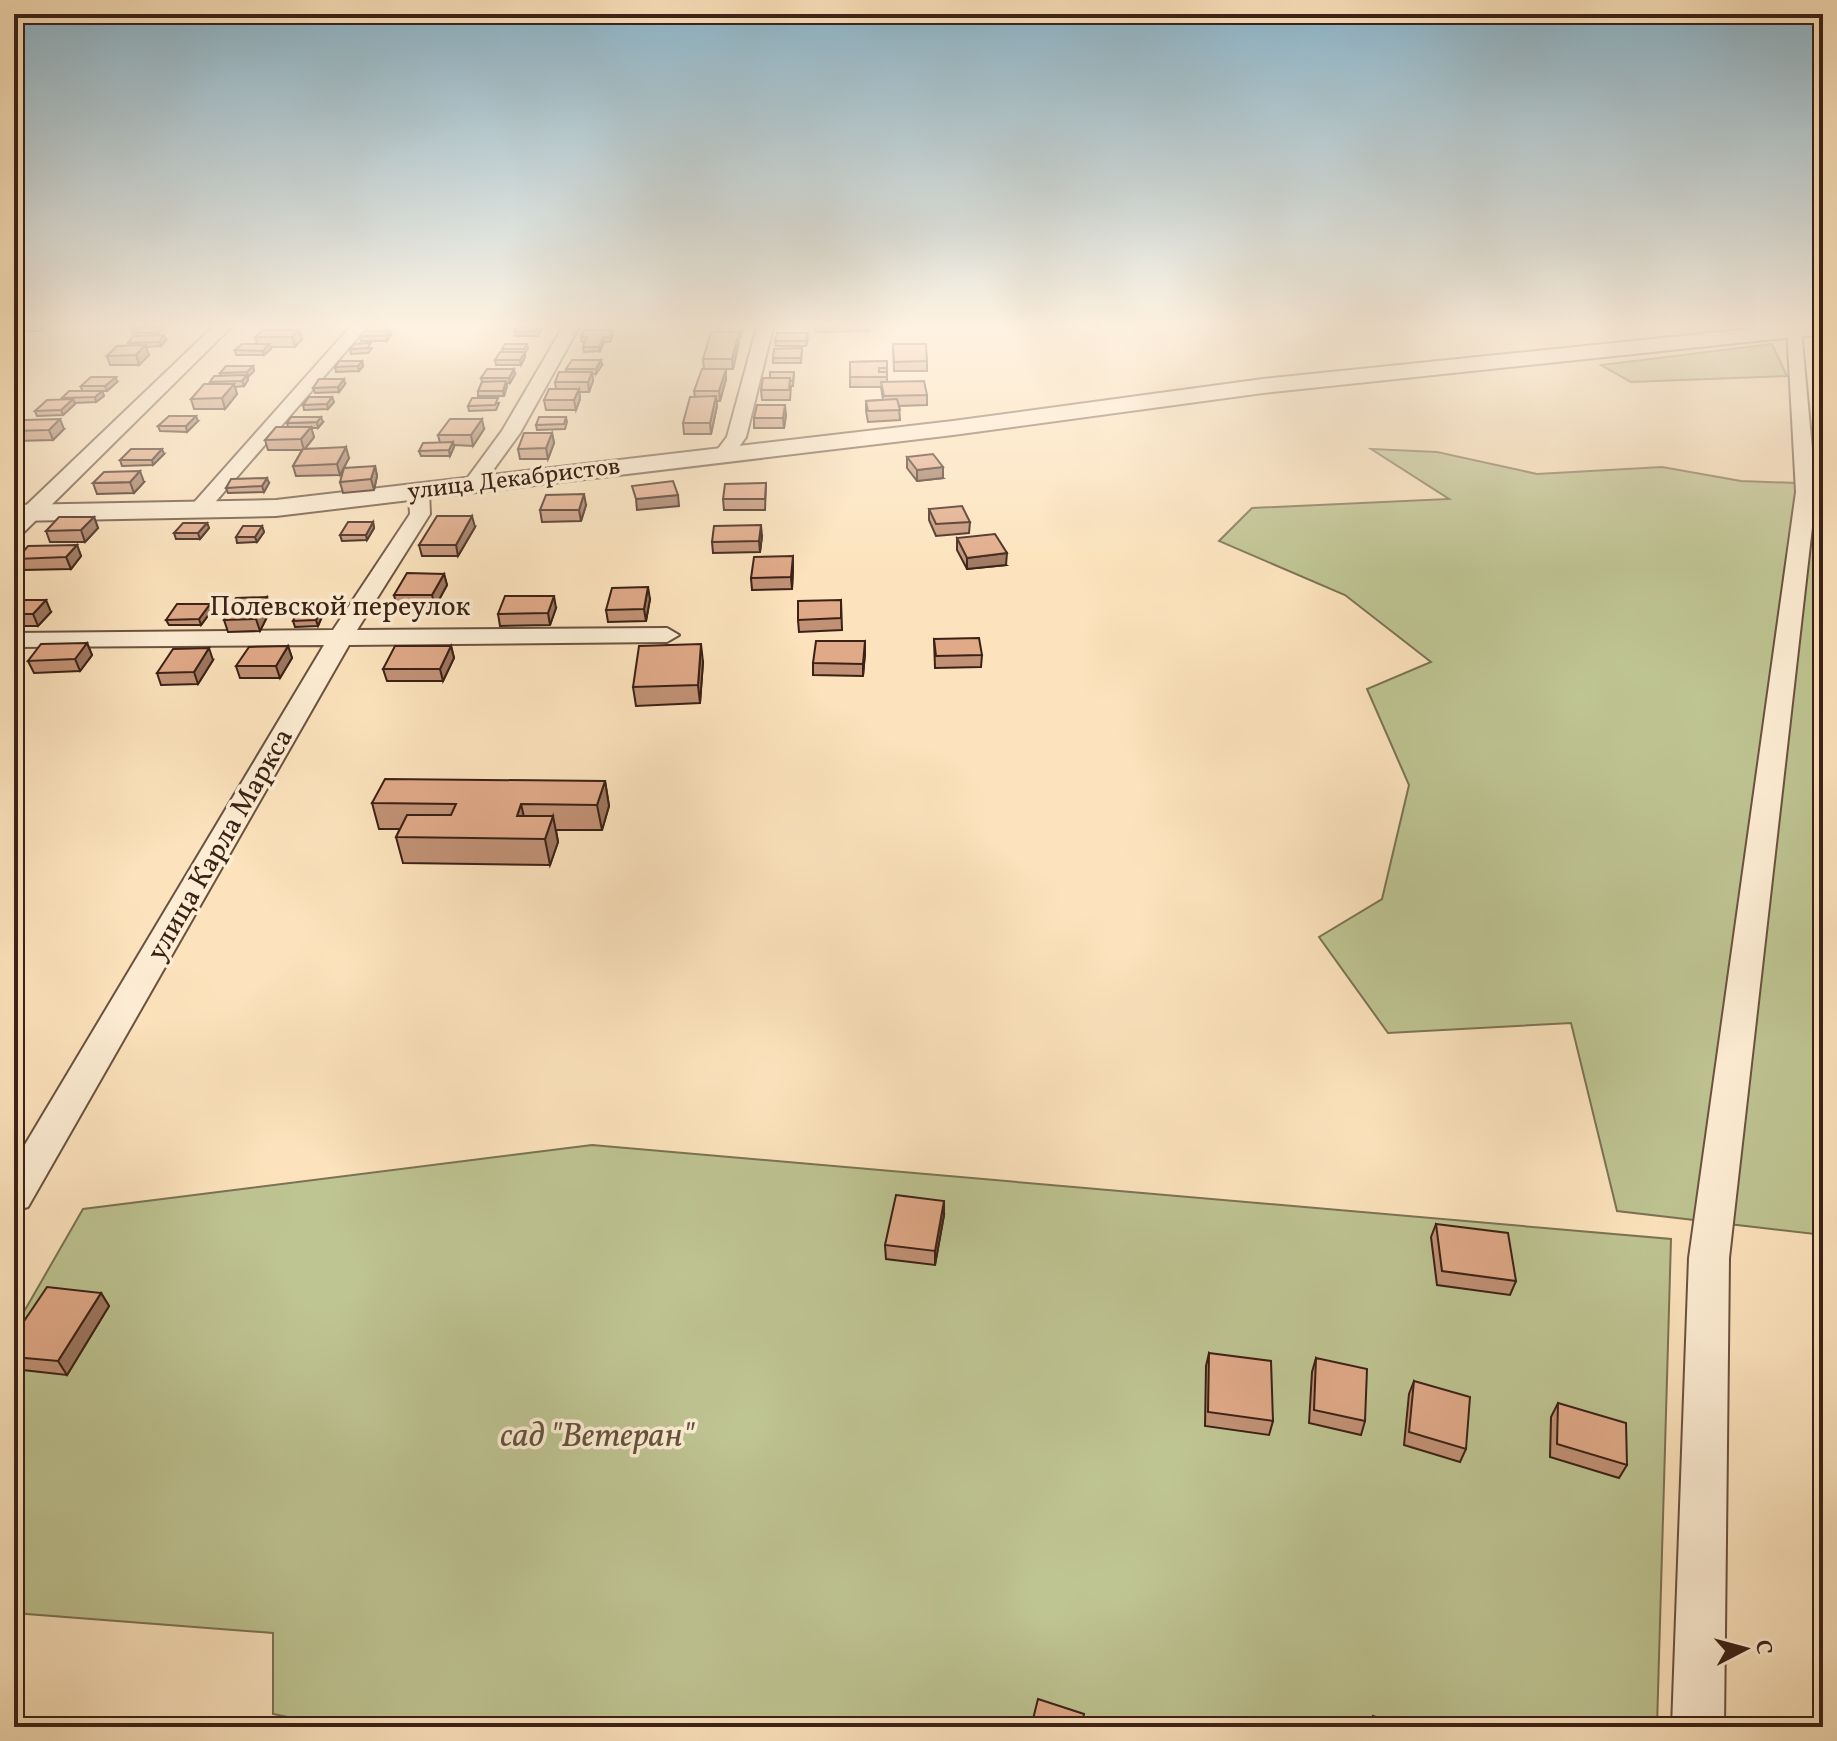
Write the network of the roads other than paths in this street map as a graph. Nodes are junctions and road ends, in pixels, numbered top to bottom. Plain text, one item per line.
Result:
1 (137, 408) edge
2 (287, 408) edge
3 (525, 408) edge
4 (744, 408) edge
5 (1099, 408) edge
6 (1807, 408) edge
7 (724, 454) junction
8 (473, 484) junction
9 (419, 492) junction
10 (197, 511) junction
11 (20, 518) edge
12 (667, 635) dead end
13 (343, 636) junction
14 (14, 640) edge
15 (14, 1196) edge
16 (1698, 1727) edge

1 - 11 street
2 - 10 street
3 - 8 street
4 - 7 street
5 - 7 street, улица Декабристов
6 - 16 street
7 - 8 street, улица Декабристов
8 - 9 street, улица Декабристов
9 - 10 street, улица Декабристов
9 - 13 street, улица Карла Маркса
10 - 11 street, улица Декабристов
12 - 13 street, Полевской переулок
13 - 14 street, Полевской переулок
13 - 15 street, улица Карла Маркса

